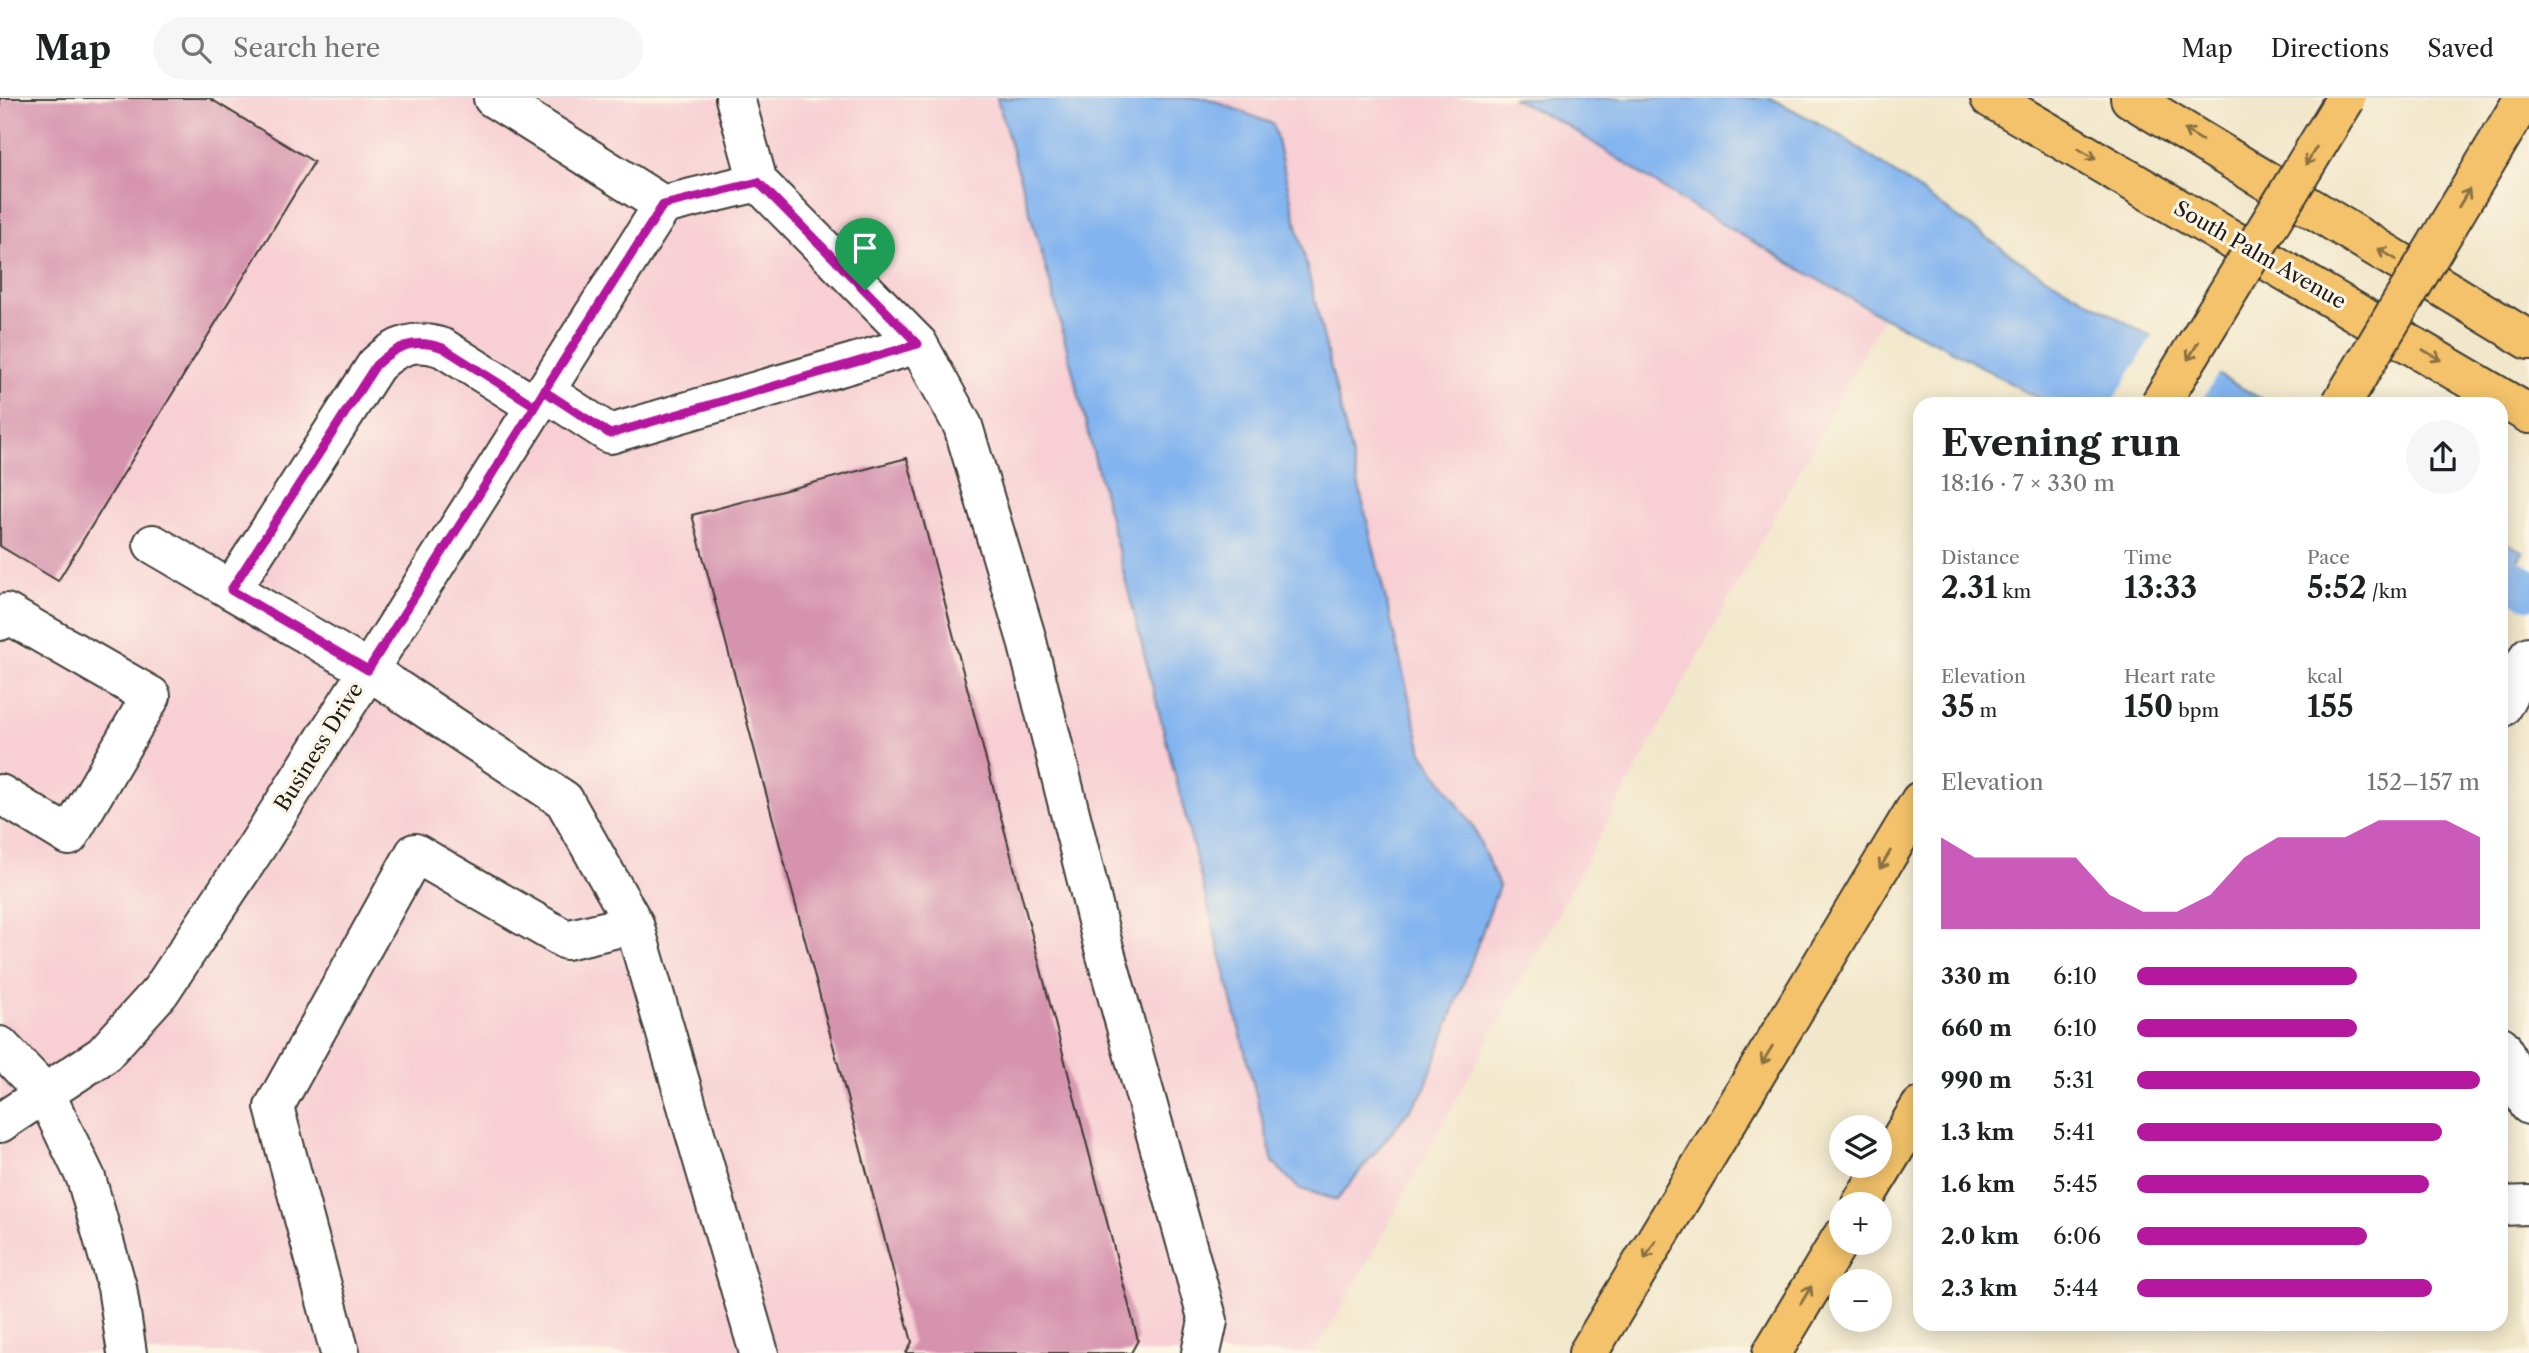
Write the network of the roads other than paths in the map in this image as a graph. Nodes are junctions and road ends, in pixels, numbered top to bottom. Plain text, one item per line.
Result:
1 (494, 98) edge
2 (735, 98) edge
3 (1990, 98) edge
4 (2130, 98) edge
5 (2346, 98) edge
6 (2524, 98) edge
7 (758, 182) junction
8 (663, 205) junction
9 (2529, 340) edge
10 (918, 344) junction
11 (2164, 397) edge
12 (2345, 397) edge
13 (2500, 397) edge
14 (539, 399) junction
15 (2508, 402) edge
16 (2529, 414) edge
17 (153, 544) dead end
18 (231, 590) junction
19 (0, 621) edge
20 (2529, 656) edge
21 (368, 670) junction
22 (2508, 689) edge
23 (0, 794) edge
24 (1913, 813) edge
25 (634, 923) junction
26 (0, 1046) edge
27 (45, 1093) junction
28 (1913, 1119) edge
29 (0, 1123) edge
30 (1868, 1192) edge
31 (2529, 1205) edge
32 (2508, 1206) edge
33 (1831, 1255) edge
34 (127, 1353) edge
35 (340, 1353) edge
36 (759, 1353) edge
37 (1200, 1353) edge
38 (1588, 1353) edge
39 (1772, 1353) edge

1 - 8 street
2 - 7 street
3 -> 13 main road, South Palm Avenue
9 -> 4 main road
5 -> 11 main road, bridge
12 -> 6 main road, bridge
7 - 8 street
7 - 10 street
8 - 14 street, Business Drive
10 - 14 street
10 - 37 street
14 - 18 street
14 - 21 street, Business Drive
15 -> 16 main road, South Palm Avenue
17 - 18 street
18 - 21 street
19 - 23 street
20 - 22 street
21 - 25 street
21 - 27 street, Business Drive
24 -> 38 main road
25 - 35 street
25 - 36 street
26 - 27 street
27 - 29 street, Business Drive
27 - 34 street
28 - 30 main road
31 - 32 street
39 -> 33 main road

